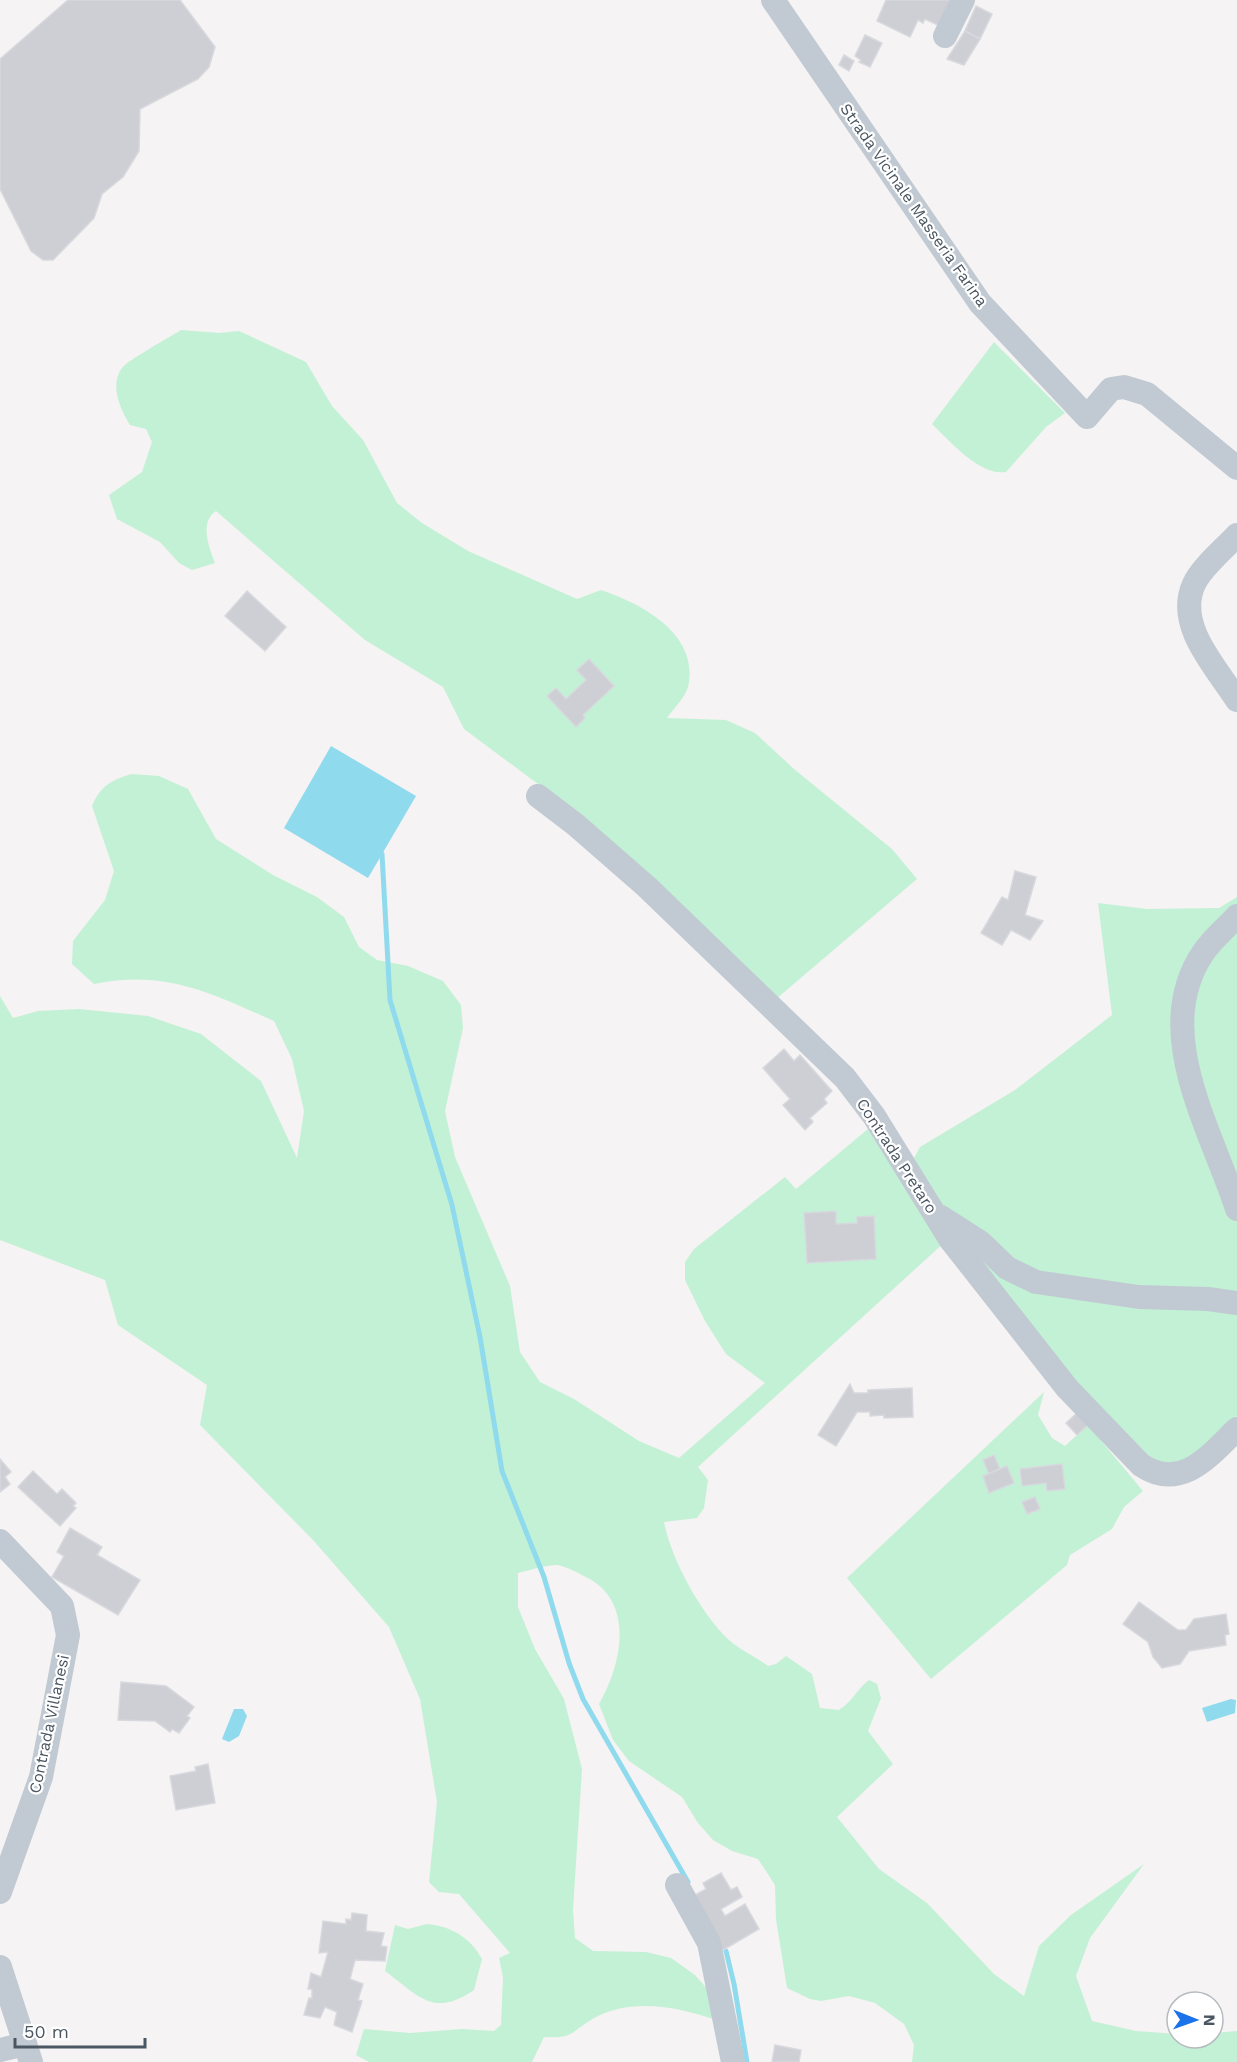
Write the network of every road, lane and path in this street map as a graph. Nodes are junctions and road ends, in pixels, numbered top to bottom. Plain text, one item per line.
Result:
1 (773, 0) edge
2 (963, 0) edge
3 (945, 36) dead end
4 (1237, 468) edge
5 (1237, 534) edge
6 (1237, 700) edge
7 (538, 796) dead end
8 (1237, 916) edge
9 (1237, 1209) edge
10 (934, 1213) junction
11 (1237, 1303) edge
12 (1237, 1429) edge
13 (0, 1541) edge
14 (676, 1885) dead end
15 (0, 1892) edge
16 (0, 1967) edge
17 (0, 2050) edge
18 (28, 2053) edge
19 (733, 2062) edge

1 - 4 street, Strada Vicinale Masseria Farina
2 - 3 street
5 - 6 street
7 - 10 street, Contrada Pretaro
8 - 9 street
10 - 11 street
10 - 12 street, Contrada Pretaro
13 - 15 street, Contrada Villanesi
14 - 19 street
16 - 18 street
17 - 18 street

